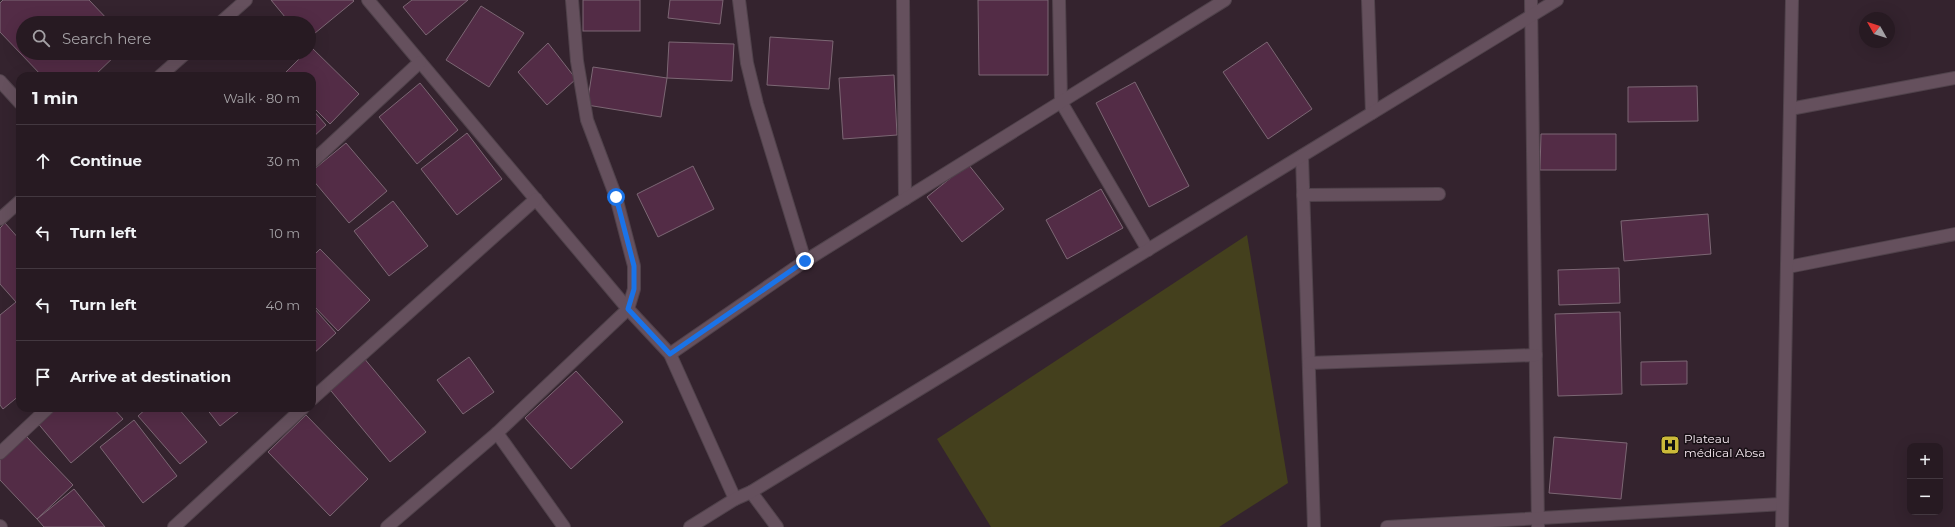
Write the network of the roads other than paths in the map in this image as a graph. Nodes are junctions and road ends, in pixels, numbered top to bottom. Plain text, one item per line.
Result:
1 (246, 0) edge
2 (368, 0) edge
3 (572, 0) edge
4 (739, 0) edge
5 (903, 0) edge
6 (1059, 0) edge
7 (1225, 0) edge
8 (1368, 0) edge
9 (1531, 0) edge
10 (1557, 0) edge
11 (1792, 0) edge
12 (228, 16) edge
13 (1531, 16) junction
14 (178, 60) edge
15 (420, 62) junction
16 (165, 72) edge
17 (1955, 78) edge
18 (0, 81) edge
19 (16, 99) edge
20 (1061, 102) junction
21 (1790, 109) junction
22 (1372, 113) junction
23 (1302, 156) junction
24 (316, 158) edge
25 (1439, 194) dead end
26 (1303, 195) junction
27 (536, 199) junction
28 (905, 199) junction
29 (16, 205) edge
30 (0, 220) edge
31 (1955, 237) edge
32 (1148, 250) junction
33 (805, 261) junction
34 (1788, 267) junction
35 (628, 309) junction
36 (670, 354) junction
37 (1536, 355) junction
38 (1309, 363) junction
39 (316, 395) edge
40 (44, 412) edge
41 (299, 412) edge
42 (497, 433) junction
43 (0, 453) edge
44 (752, 492) junction
45 (736, 499) junction
46 (1782, 504) junction
47 (1538, 523) edge
48 (174, 527) edge
49 (388, 527) edge
50 (564, 527) edge
51 (690, 527) edge
52 (777, 527) edge
53 (1314, 527) edge
54 (1387, 527) edge
55 (1782, 527) edge

1 - 12 street
2 - 15 street
3 - 35 street
4 - 33 street
5 - 28 street
6 - 20 street
7 - 20 street
8 - 22 street
9 - 13 street
10 - 13 street
11 - 21 street
13 - 22 street
13 - 37 street
14 - 16 street
15 - 24 street
15 - 27 street
17 - 21 street
18 - 19 street
20 - 28 street
20 - 32 street
21 - 34 street
22 - 23 street
23 - 26 street
23 - 32 street
25 - 26 street
26 - 38 street
27 - 35 street
27 - 39 street
28 - 33 street
29 - 30 street
31 - 34 street
32 - 44 street
33 - 36 street
34 - 46 street
35 - 36 street
35 - 42 street
36 - 45 street
37 - 38 street
37 - 47 street
38 - 53 street
40 - 43 street
41 - 48 street
42 - 49 street
42 - 50 street
44 - 45 street
44 - 52 street
45 - 51 street
46 - 47 street
46 - 55 street
47 - 54 street

